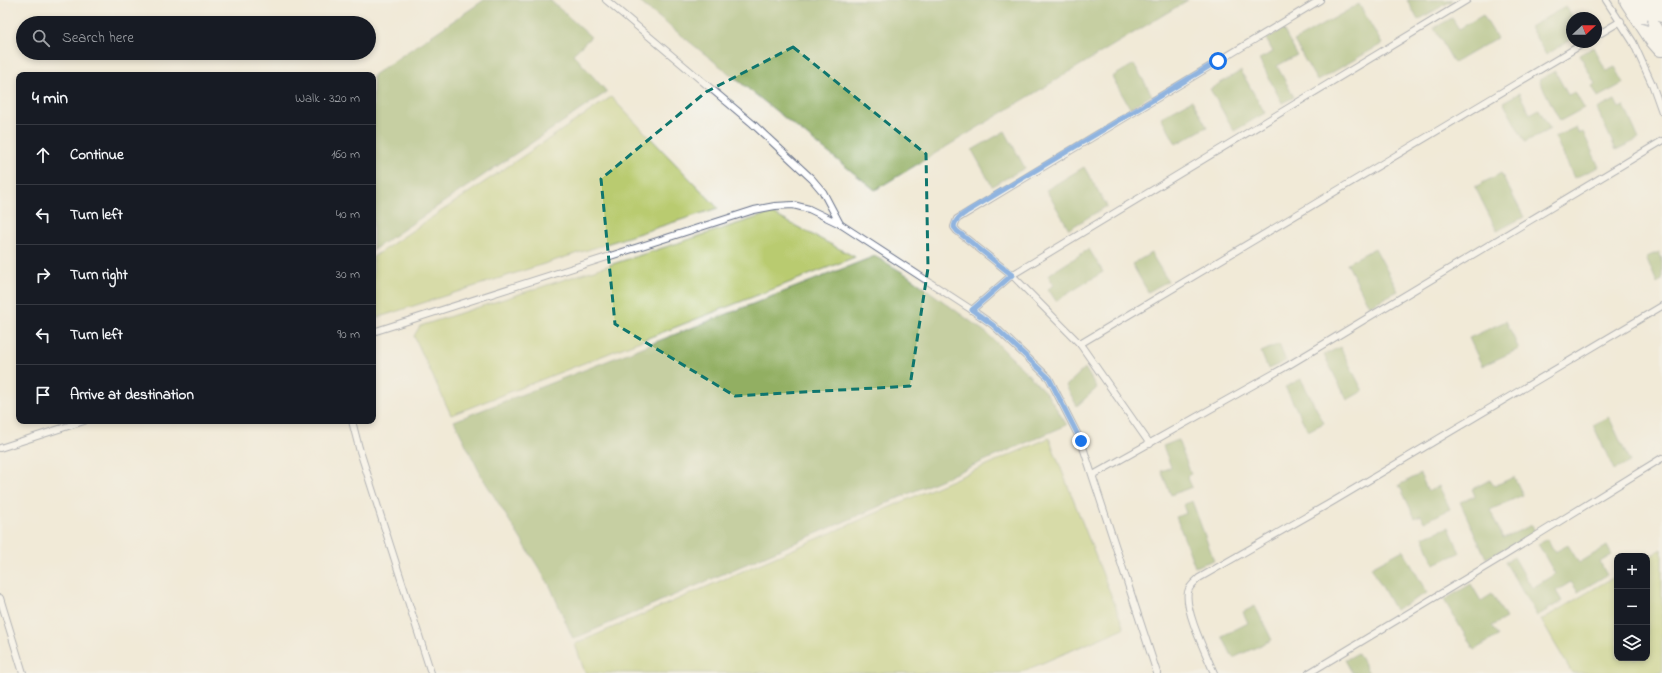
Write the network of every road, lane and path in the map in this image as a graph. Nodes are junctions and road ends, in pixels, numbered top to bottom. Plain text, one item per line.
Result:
1 (606, 0) edge
2 (1320, 0) edge
3 (1467, 0) edge
4 (1606, 0) edge
5 (1631, 0) edge
6 (1654, 0) edge
7 (1662, 11) edge
8 (1621, 21) junction
9 (1602, 32) edge
10 (1662, 45) edge
11 (1576, 48) edge
12 (1662, 112) edge
13 (1662, 141) edge
14 (840, 224) junction
15 (1012, 275) junction
16 (1662, 306) edge
17 (972, 310) junction
18 (376, 331) edge
19 (1080, 344) junction
20 (75, 424) edge
21 (353, 424) edge
22 (1150, 444) junction
23 (0, 448) edge
24 (1662, 458) edge
25 (1093, 476) junction
26 (0, 598) edge
27 (23, 673) edge
28 (431, 673) edge
29 (1157, 673) edge
30 (1214, 673) edge
31 (1309, 673) edge

1 - 14 lane
2 - 15 lane
3 - 15 lane
4 - 8 lane
5 -> 10 highway
6 - 7 highway
8 - 9 lane
8 - 12 lane
11 - 19 lane
13 - 22 lane
14 - 17 lane
14 - 18 lane
15 - 17 lane
15 - 19 lane
16 - 30 lane
17 - 25 lane
19 - 22 lane
20 - 23 lane
21 - 28 lane
22 - 25 lane
24 - 31 lane
25 - 29 lane
26 - 27 lane

